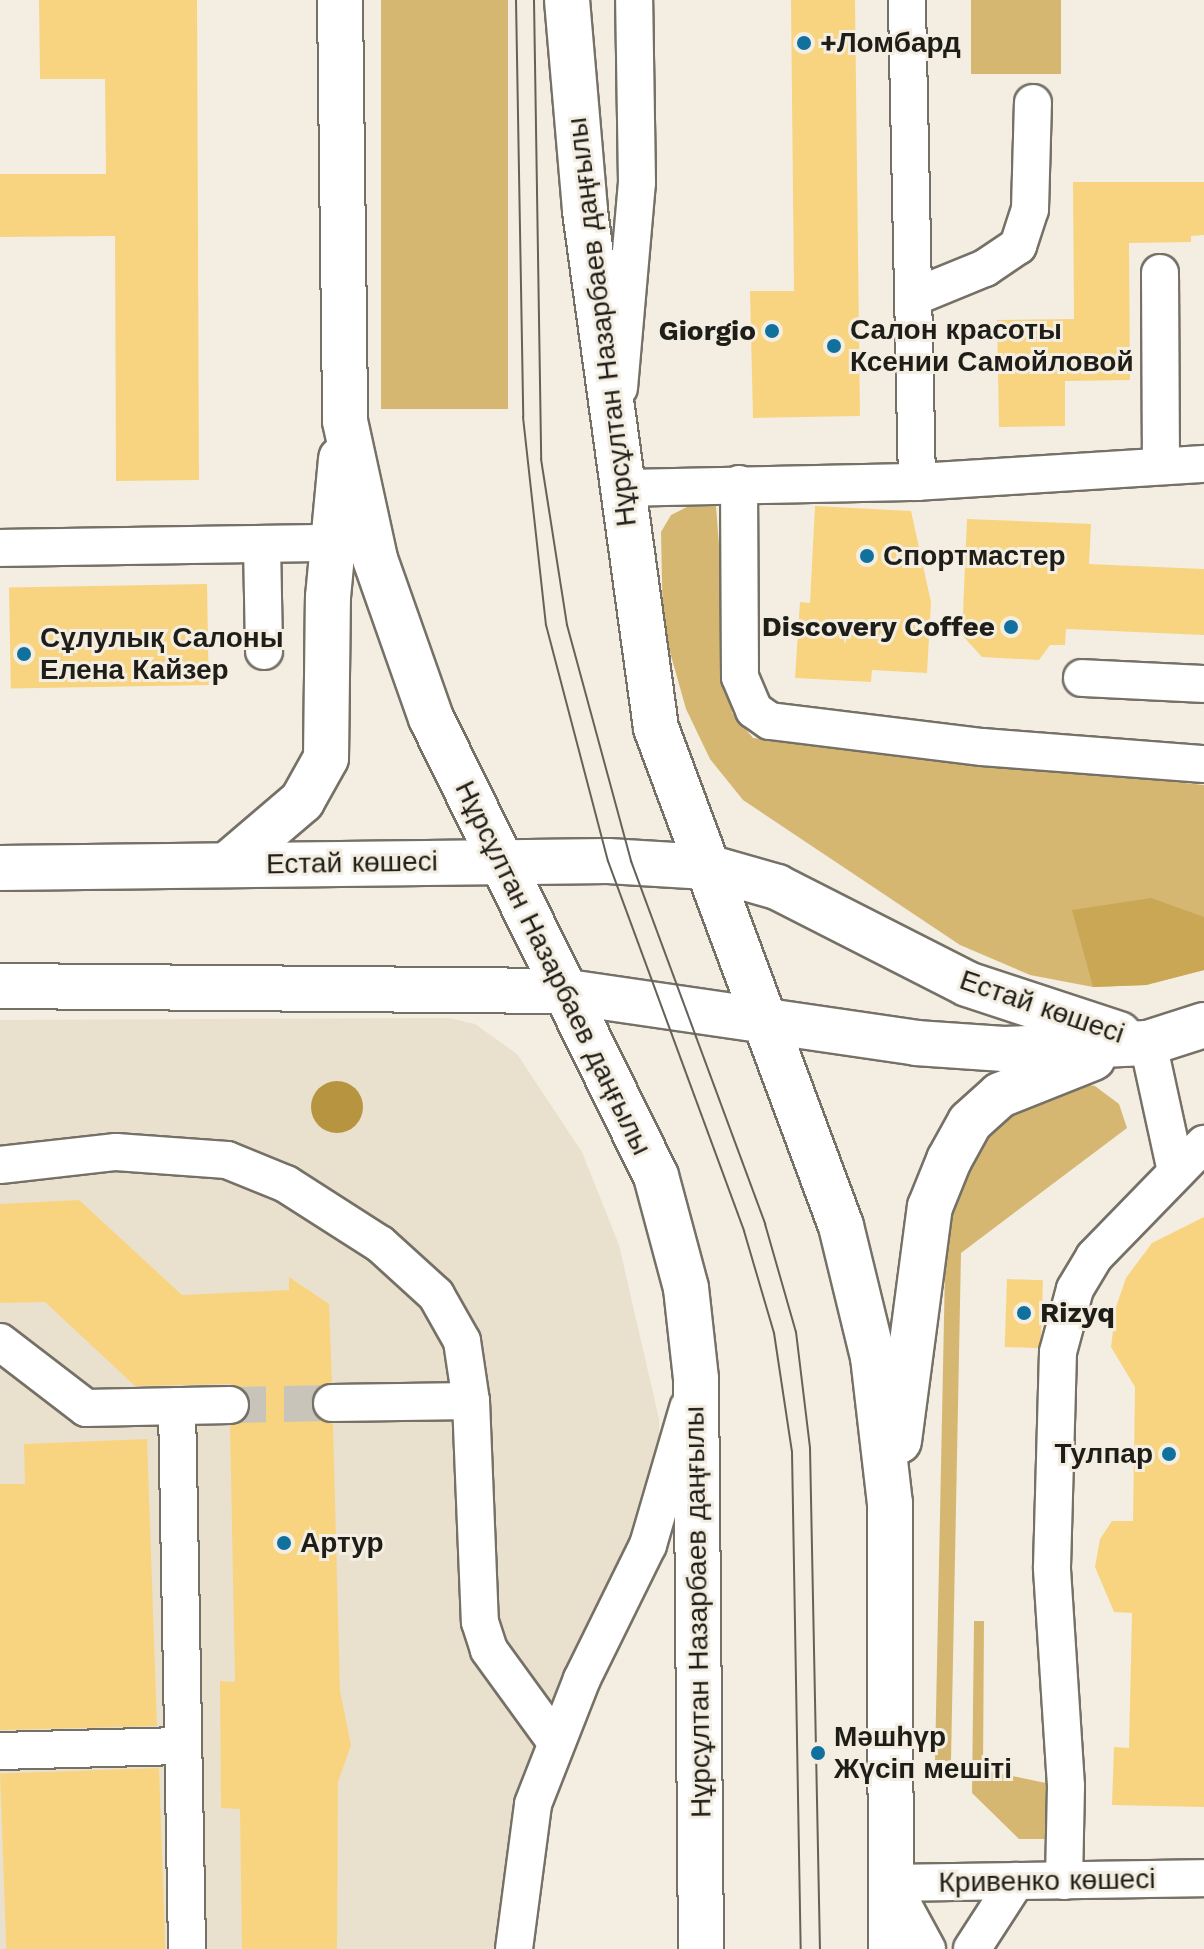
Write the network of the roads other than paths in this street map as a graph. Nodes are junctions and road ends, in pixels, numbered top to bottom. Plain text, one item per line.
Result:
1 (340, 0) edge
2 (567, 0) edge
3 (634, 0) edge
4 (907, 0) edge
5 (1033, 103) dead end
6 (1160, 273) dead end
7 (914, 297) junction
8 (616, 414) junction
9 (345, 421) junction
10 (1161, 463) junction
11 (1204, 464) edge
12 (917, 482) junction
13 (739, 484) junction
14 (622, 488) junction
15 (333, 543) junction
16 (262, 544) junction
17 (0, 548) edge
18 (264, 651) dead end
19 (1082, 678) dead end
20 (1204, 684) edge
21 (1204, 764) edge
22 (498, 862) junction
23 (227, 865) junction
24 (707, 867) junction
25 (0, 868) edge
26 (0, 986) edge
27 (561, 991) junction
28 (767, 1021) junction
29 (1204, 1025) edge
30 (1148, 1043) junction
31 (1204, 1144) edge
32 (0, 1165) edge
33 (1175, 1167) junction
34 (0, 1342) edge
35 (696, 1379) junction
36 (471, 1401) junction
37 (332, 1403) tunnel mouth
38 (230, 1405) tunnel mouth
39 (177, 1406) junction
40 (890, 1503) junction
41 (555, 1741) junction
42 (183, 1746) junction
43 (0, 1751) edge
44 (1204, 1878) edge
45 (1016, 1881) junction
46 (1064, 1881) junction
47 (891, 1883) junction
48 (187, 1949) edge
49 (514, 1949) edge
50 (701, 1949) edge
51 (891, 1949) edge
52 (927, 1949) edge
53 (972, 1949) edge

1 - 9 main road, Нұрсұлтан Назарбаев даңғылы
2 - 8 main road, Нұрсұлтан Назарбаев даңғылы
3 - 8 street
4 - 7 street
5 - 7 street
6 - 10 street
7 - 12 street
8 - 14 main road, Нұрсұлтан Назарбаев даңғылы
9 - 15 main road
9 - 22 main road, Нұрсұлтан Назарбаев даңғылы
10 - 11 street
10 - 12 street
12 - 13 street
13 - 14 street
13 - 21 street
14 - 24 main road, Нұрсұлтан Назарбаев даңғылы
15 - 16 street
15 - 23 main road
16 - 17 street
16 - 18 street
19 - 20 street
22 - 23 main road, Естай көшесі
22 - 24 main road, Естай көшесі
22 - 27 main road, Нұрсұлтан Назарбаев даңғылы
23 - 25 main road, Естай көшесі
24 - 28 main road, Нұрсұлтан Назарбаев даңғылы
24 - 30 main road, Естай көшесі
26 - 27 main road, Естай көшесі
27 - 28 main road, Естай көшесі
27 - 35 main road, Нұрсұлтан Назарбаев даңғылы
28 - 30 main road, Естай көшесі
28 - 40 main road, Нұрсұлтан Назарбаев даңғылы
29 - 30 main road, Естай көшесі
30 - 33 street
30 - 40 main road
31 - 33 street
32 - 36 street
33 - 46 street
34 - 39 street
35 - 41 street
35 - 50 main road, Нұрсұлтан Назарбаев даңғылы
36 - 37 street
36 - 41 street
38 - 39 street
39 - 42 street
40 - 47 main road, Нұрсұлтан Назарбаев даңғылы
41 - 49 street
42 - 43 street
42 - 48 street
44 - 46 street, Кривенко көшесі
45 - 46 street, Кривенко көшесі
45 - 47 street, Кривенко көшесі
45 - 53 street
47 - 51 main road, Нұрсұлтан Назарбаев даңғылы
47 - 52 street

